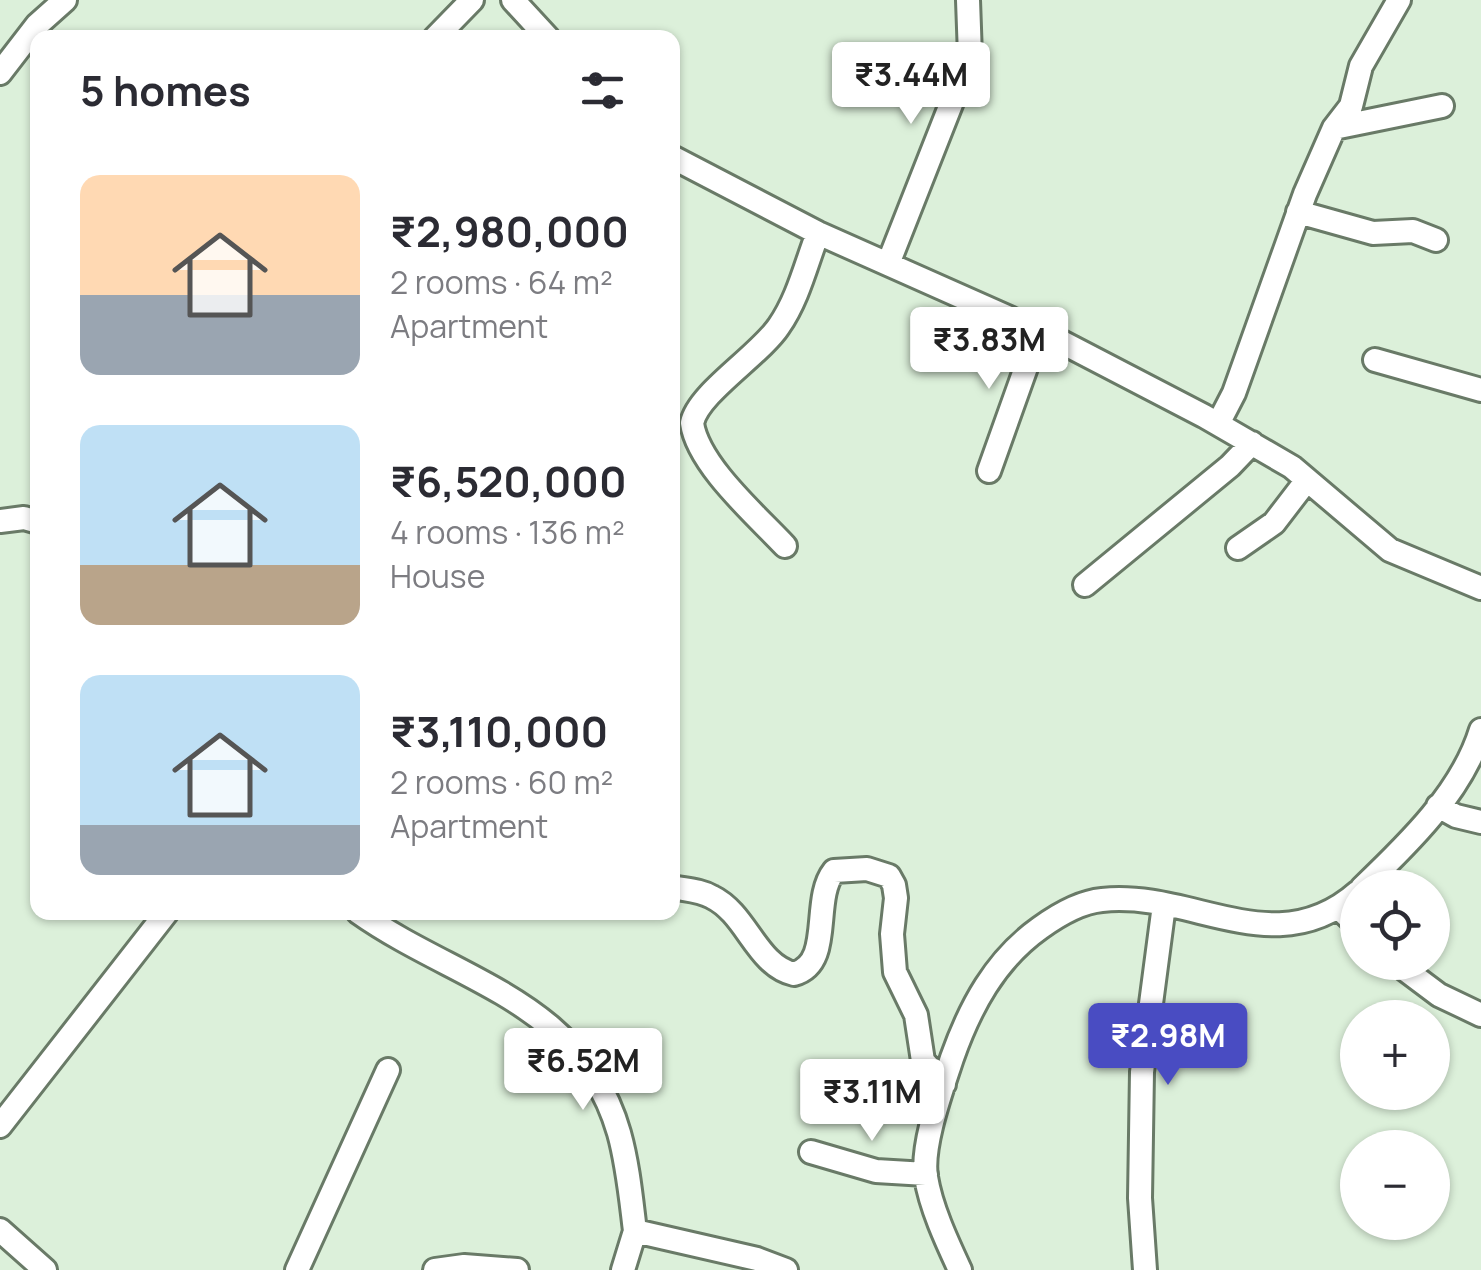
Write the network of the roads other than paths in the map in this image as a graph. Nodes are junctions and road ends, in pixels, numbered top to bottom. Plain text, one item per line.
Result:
1 (65, 0) edge
2 (472, 0) edge
3 (513, 0) edge
4 (968, 0) edge
5 (1399, 0) edge
6 (33, 30) edge
7 (443, 30) edge
8 (541, 30) edge
9 (30, 34) edge
10 (0, 72) edge
11 (1442, 106) dead end
12 (1334, 128) junction
13 (680, 161) edge
14 (1298, 212) junction
15 (818, 233) junction
16 (1436, 240) dead end
17 (888, 264) junction
18 (1039, 330) junction
19 (1375, 360) dead end
20 (1481, 390) edge
21 (683, 412) edge
22 (1218, 424) junction
23 (1252, 443) junction
24 (990, 471) dead end
25 (1308, 480) junction
26 (0, 520) edge
27 (30, 520) edge
28 (784, 546) dead end
29 (1238, 548) dead end
30 (1085, 586) dead end
31 (1481, 588) edge
32 (1479, 746) edge
33 (1438, 806) junction
34 (1481, 822) edge
35 (1379, 870) edge
36 (680, 889) edge
37 (1174, 906) junction
38 (1338, 907) edge
39 (161, 920) edge
40 (370, 920) edge
41 (1419, 980) edge
42 (1481, 1014) edge
43 (388, 1070) dead end
44 (944, 1084) junction
45 (0, 1126) edge
46 (811, 1152) dead end
47 (926, 1174) junction
48 (0, 1230) edge
49 (635, 1232) junction
50 (44, 1270) edge
51 (297, 1270) edge
52 (435, 1270) edge
53 (517, 1270) edge
54 (622, 1270) edge
55 (784, 1270) edge
56 (960, 1270) edge
57 (1145, 1270) edge

1 - 6 street
2 - 7 street
3 - 8 street
4 - 17 street
5 - 12 street
9 - 10 street
11 - 12 street
12 - 14 street
13 - 15 street
14 - 16 street
14 - 22 street
15 - 17 street
15 - 21 street
17 - 18 street
18 - 22 street
18 - 24 street
19 - 20 street
21 - 28 street
22 - 23 street
23 - 25 street
23 - 30 street
25 - 29 street
25 - 31 street
26 - 27 street
32 - 33 street
33 - 34 street
33 - 35 street
36 - 44 street
37 - 38 street
37 - 44 street
37 - 57 street
39 - 45 street
40 - 49 street
41 - 42 street
43 - 51 street
44 - 47 street
46 - 47 street
47 - 56 street
48 - 50 street
49 - 54 street
49 - 55 street
52 - 53 street

